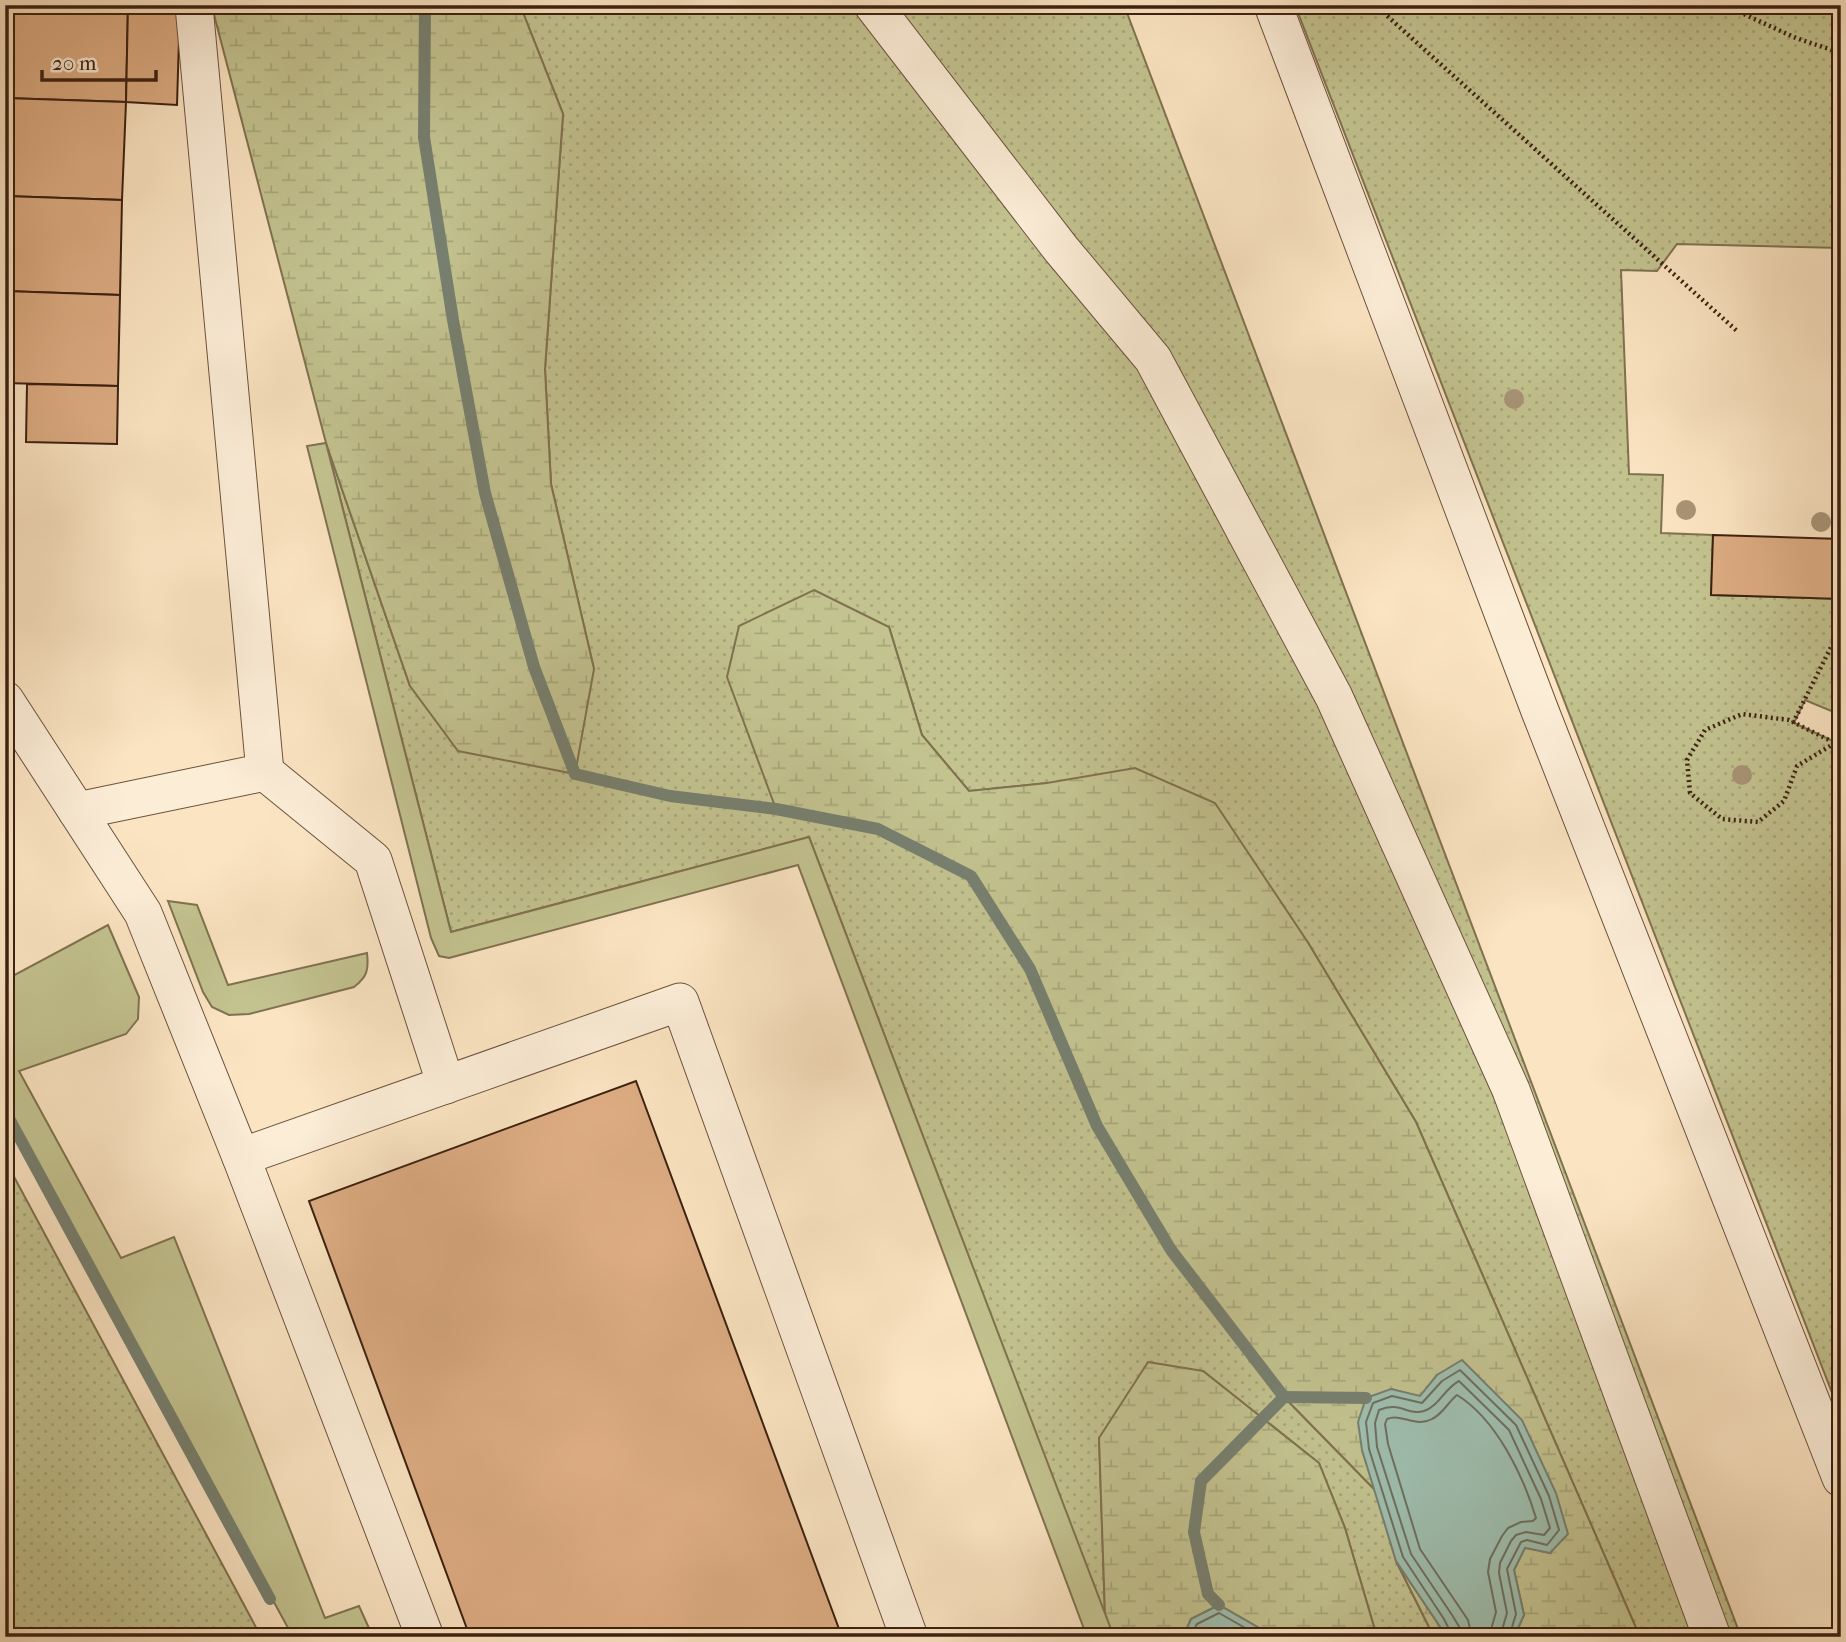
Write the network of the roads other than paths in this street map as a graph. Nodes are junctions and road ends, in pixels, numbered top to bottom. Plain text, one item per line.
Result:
1 (873, 5) edge
2 (1273, 5) edge
3 (194, 6) edge
4 (5, 700) edge
5 (265, 772) junction
6 (77, 811) junction
7 (446, 1085) junction
8 (241, 1157) junction
9 (1841, 1478) edge
10 (425, 1637) edge
11 (909, 1637) edge
12 (1712, 1637) edge

1 - 12 lane
2 - 9 lane
3 - 5 lane
4 - 6 lane
5 - 6 lane
5 - 7 lane
6 - 8 lane
7 - 8 lane
7 - 11 lane
8 - 10 lane

